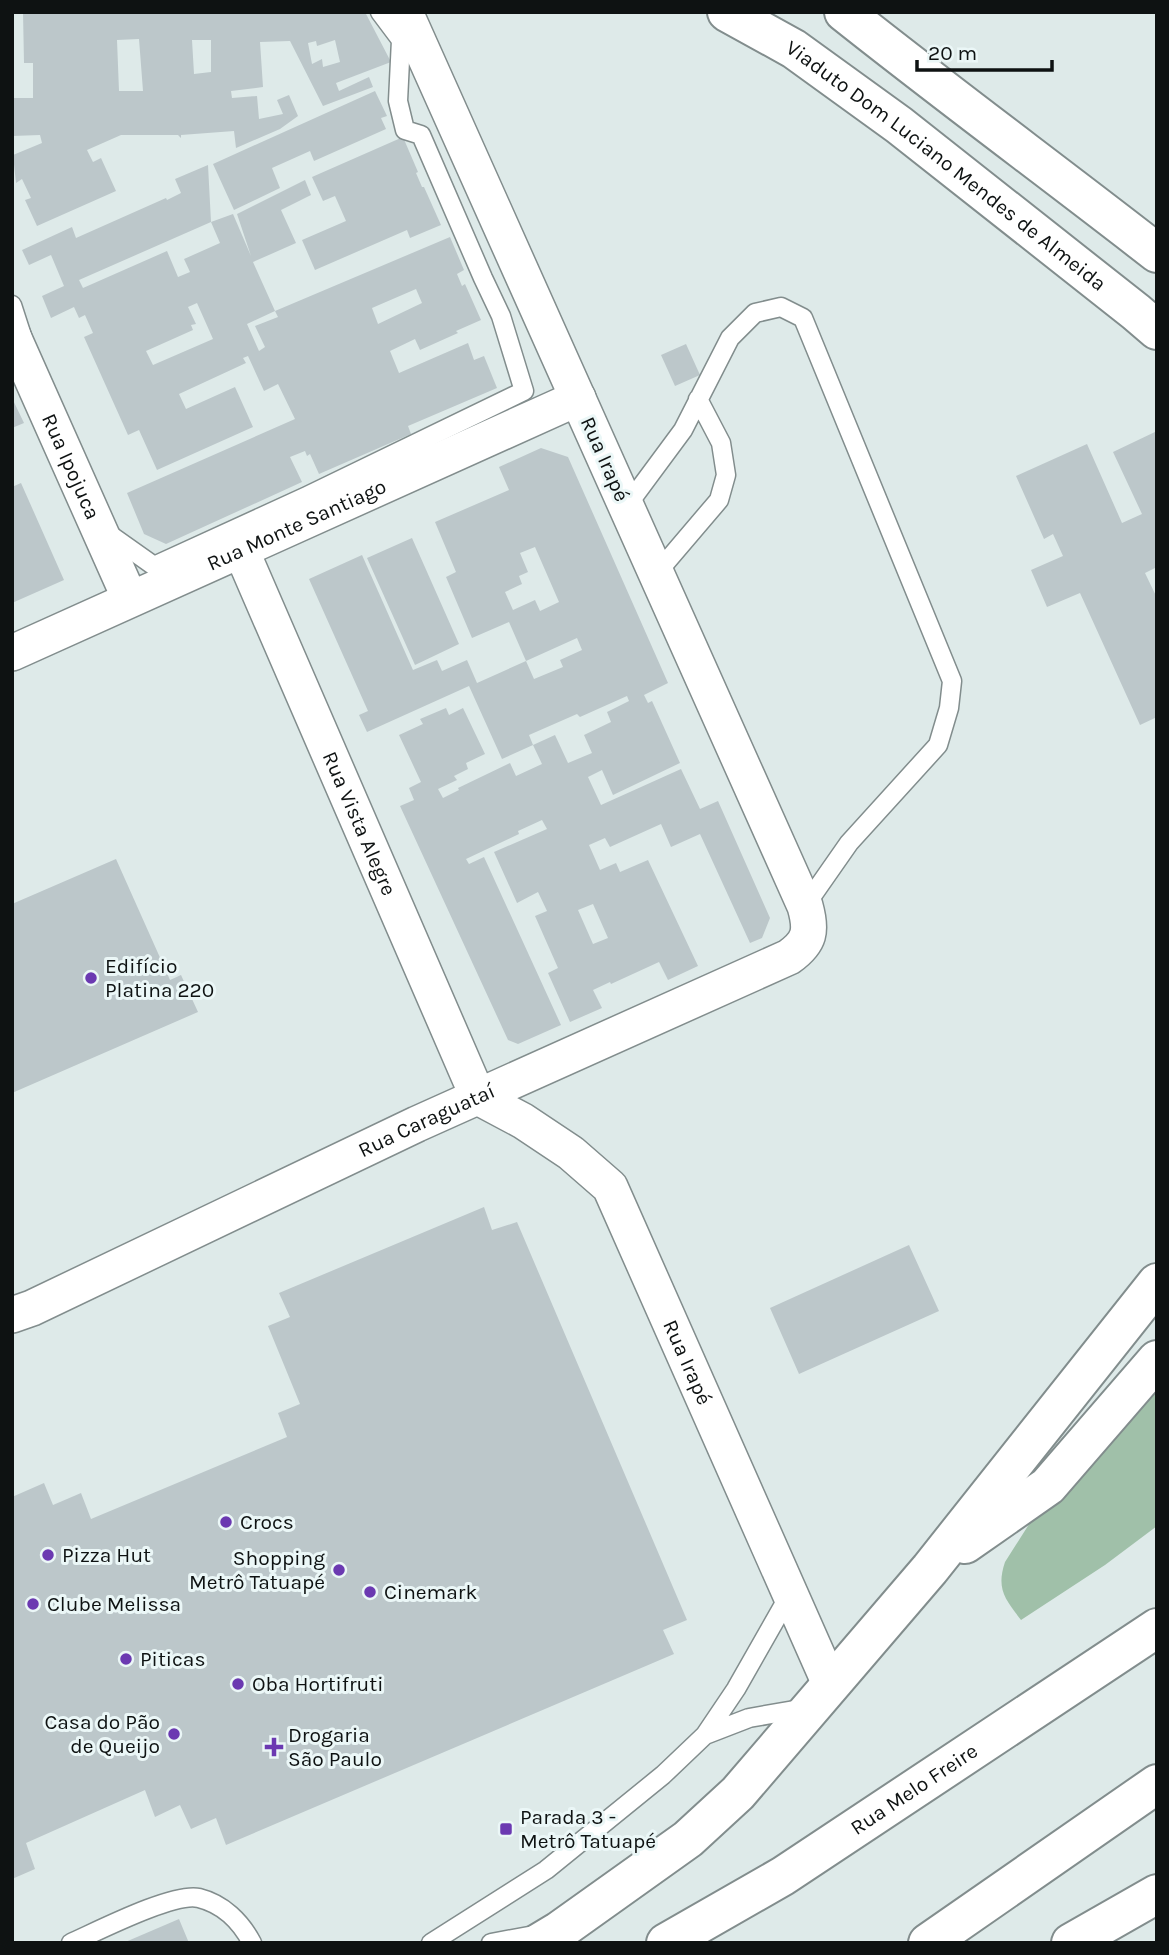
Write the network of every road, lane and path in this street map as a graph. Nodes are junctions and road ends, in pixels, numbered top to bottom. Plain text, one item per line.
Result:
1 (380, 12) edge
2 (405, 12) edge
3 (727, 12) edge
4 (844, 12) edge
5 (1157, 253) edge
6 (12, 305) edge
7 (1157, 330) edge
8 (12, 334) edge
9 (578, 398) junction
10 (698, 399) junction
11 (43, 403) junction
12 (307, 496) junction
13 (626, 507) junction
14 (97, 526) junction
15 (282, 532) junction
16 (241, 550) junction
17 (656, 574) junction
18 (130, 599) junction
19 (12, 653) edge
20 (805, 906) junction
21 (478, 1097) junction
22 (1157, 1283) edge
23 (12, 1315) edge
24 (1157, 1360) edge
25 (930, 1569) junction
26 (790, 1594) junction
27 (1157, 1628) edge
28 (820, 1696) junction
29 (705, 1735) junction
30 (1157, 1784) edge
31 (1157, 1894) edge
32 (549, 1937) edge
33 (71, 1943) edge
34 (252, 1943) edge
35 (431, 1943) edge
36 (491, 1943) edge
37 (666, 1943) edge
38 (928, 1943) edge
39 (1071, 1943) edge

1 - 12 lane
2 - 9 street, Rua Irapé
3 - 7 main road, Viaduto Dom Luciano Mendes de Almeida
4 - 5 main road
6 - 11 lane
8 - 11 street, Rua Ipojuca
9 - 13 street, Rua Irapé
9 - 15 street, Rua Monte Santiago
10 - 13 lane
10 - 17 lane
10 - 20 lane
11 - 14 street, Rua Ipojuca
12 - 14 lane
12 - 15 lane
13 - 17 street, Rua Irapé
14 - 18 street, Rua Ipojuca
15 - 16 street, Rua Monte Santiago
16 - 18 street, Rua Monte Santiago
16 - 21 street, Rua Vista Alegre
17 - 20 street, Rua Irapé
18 - 19 street, Rua Monte Santiago
20 - 21 street, Rua Caraguataí
21 - 23 street, Rua Caraguataí
21 - 26 street, Rua Irapé
22 - 25 main road
24 - 25 main road
25 - 28 main road
26 - 28 street, Rua Irapé
26 - 29 lane
27 - 37 main road, Rua Melo Freire
28 - 29 lane
28 - 32 main road
29 - 35 lane
30 - 38 main road
31 - 39 main road
32 - 36 lane
33 - 34 lane

